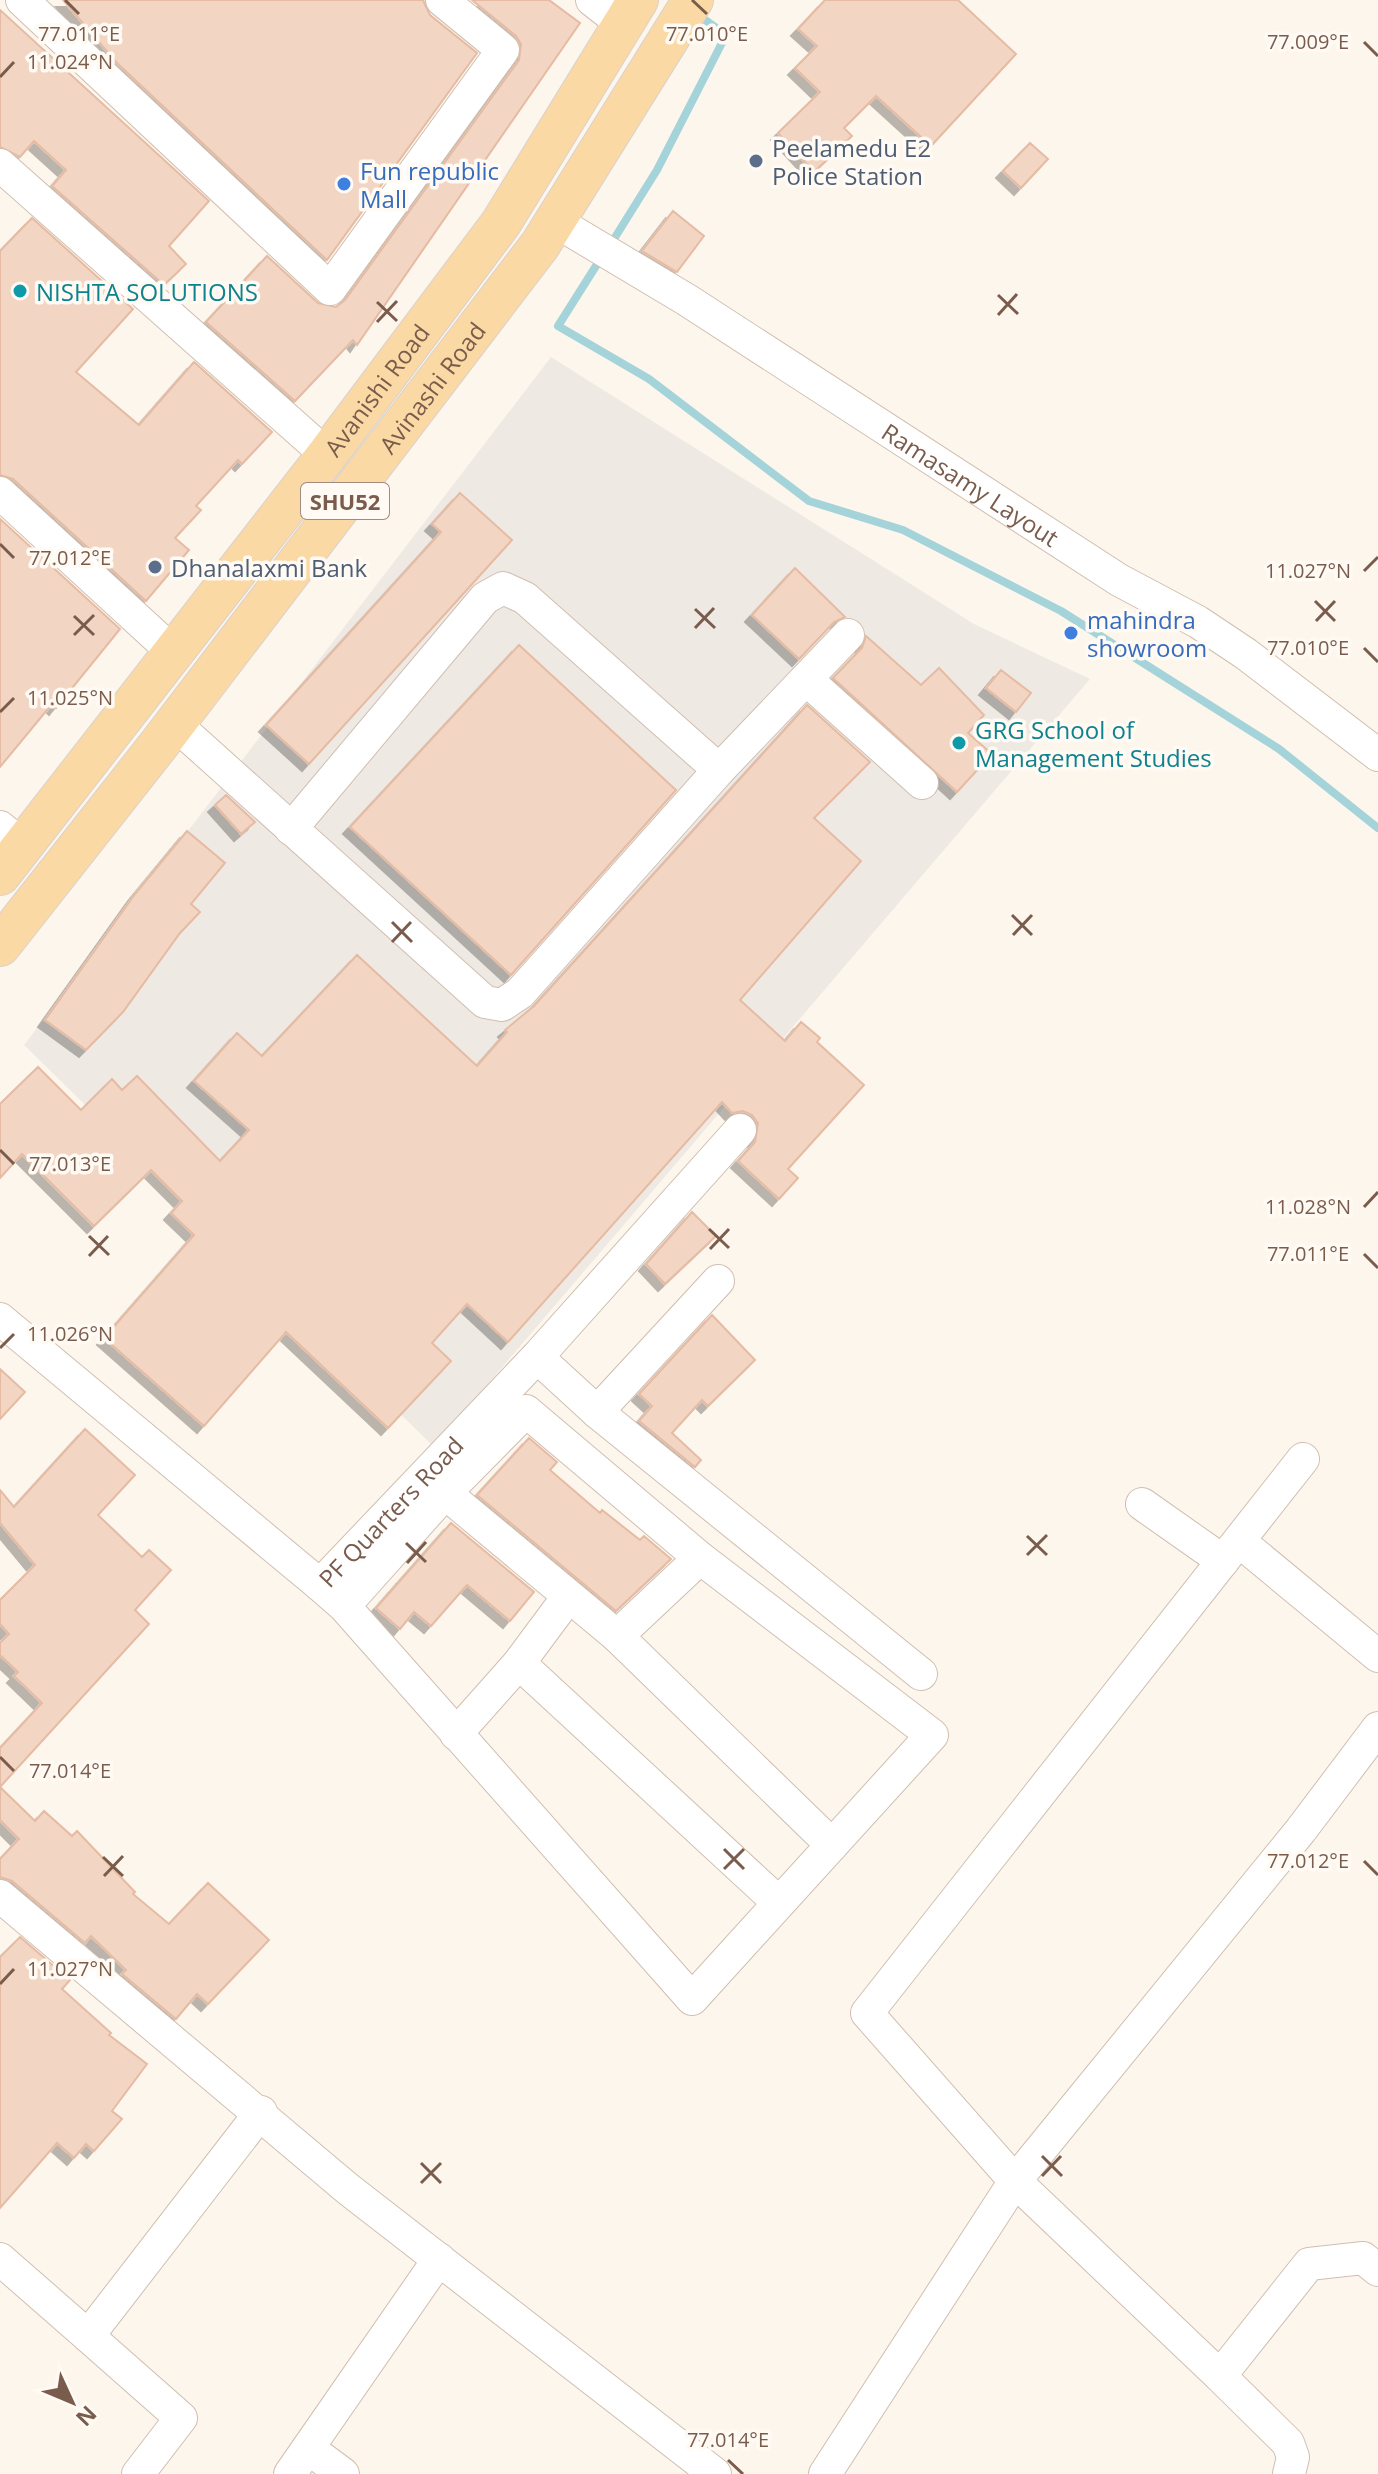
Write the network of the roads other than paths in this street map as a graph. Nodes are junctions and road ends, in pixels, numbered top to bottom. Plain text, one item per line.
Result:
1 (22, 0) edge
2 (442, 0) edge
3 (592, 0) edge
4 (693, 0) edge
5 (630, 12) edge
6 (0, 165) edge
7 (555, 221) junction
8 (327, 455) junction
9 (0, 493) edge
10 (848, 635) dead end
11 (173, 652) junction
12 (807, 680) junction
13 (175, 724) junction
14 (1378, 755) edge
15 (719, 770) junction
16 (922, 783) dead end
17 (291, 829) junction
18 (8, 849) edge
19 (0, 946) edge
20 (740, 1130) dead end
21 (718, 1281) dead end
22 (0, 1319) edge
23 (537, 1357) junction
24 (597, 1412) junction
25 (1303, 1459) dead end
26 (445, 1493) junction
27 (1142, 1504) dead end
28 (1231, 1551) junction
29 (700, 1558) junction
30 (320, 1585) junction
31 (568, 1597) junction
32 (344, 1606) junction
33 (617, 1636) junction
34 (1378, 1656) edge
35 (519, 1663) junction
36 (921, 1674) dead end
37 (1378, 1728) edge
38 (456, 1734) junction
39 (832, 1845) junction
40 (0, 1896) edge
41 (779, 1903) junction
42 (261, 2112) junction
43 (1015, 2181) junction
44 (439, 2259) junction
45 (1, 2261) edge
46 (1378, 2270) edge
47 (88, 2336) junction
48 (1220, 2376) junction
49 (299, 2461) edge
50 (138, 2474) edge
51 (343, 2474) edge
52 (715, 2474) edge
53 (825, 2474) edge
54 (1289, 2474) edge

1 - 2 street
3 - 5 street
4 - 7 main road, Avinashi Road / SHU52
5 - 8 main road, Avanishi Road / SHU52
6 - 8 street
7 - 13 main road, Avinashi Road / SHU52
7 - 14 street, Ramasamy Layout
8 - 11 main road, Avanishi Road / SHU52
9 - 11 street
10 - 12 street
11 - 18 main road, Avanishi Road / SHU52
12 - 15 street
12 - 16 street
13 - 17 street
13 - 19 main road, Avinashi Road / SHU52
15 - 17 street
15 - 17 street
20 - 23 street, PF Quarters Road
21 - 24 street
22 - 30 street, PF Quarters Road
23 - 24 street
23 - 30 street, PF Quarters Road
24 - 36 street
25 - 28 street
26 - 29 street
26 - 31 street
26 - 32 street
27 - 28 street
28 - 34 street
28 - 43 street
29 - 33 street
29 - 39 street
30 - 32 street
31 - 33 street
31 - 35 street
32 - 38 street
33 - 39 street
35 - 38 street
35 - 41 street
37 - 43 street
38 - 41 street
39 - 41 street
40 - 42 street
42 - 44 street
42 - 47 street
43 - 48 street
43 - 53 street
44 - 49 street
44 - 52 street
45 - 47 street
46 - 48 street
47 - 50 street
48 - 54 street
49 - 51 street

